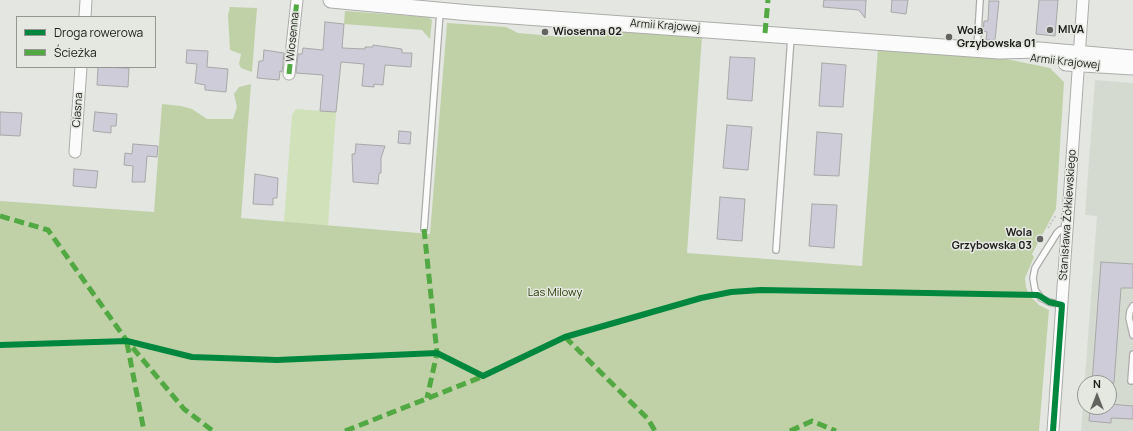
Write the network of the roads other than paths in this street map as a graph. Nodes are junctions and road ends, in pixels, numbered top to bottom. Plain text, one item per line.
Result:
1 (86, 0) edge
2 (297, 0) edge
3 (331, 0) edge
4 (980, 0) edge
5 (1083, 0) edge
6 (444, 6) edge
7 (85, 16) edge
8 (791, 35) junction
9 (977, 49) junction
10 (1079, 58) junction
11 (1133, 58) edge
12 (1133, 67) edge
13 (81, 68) edge
14 (289, 74) dead end
15 (75, 152) dead end
16 (1066, 228) junction
17 (424, 229) dead end
18 (776, 250) dead end
19 (1062, 304) junction
20 (1133, 306) edge
21 (1133, 335) edge
22 (1133, 354) edge
23 (1131, 381) dead end
24 (1053, 431) edge

1 - 7 street
2 - 14 street, Wiosenna
3 - 6 street, Armii Krajowej
4 - 9 lane
5 - 10 street, Stanisława Żółkiewskiego
6 - 8 street, Armii Krajowej
6 - 17 lane
8 - 9 street, Armii Krajowej
8 - 18 lane
9 - 10 street, Armii Krajowej
10 - 11 street, Armii Krajowej
10 - 12 street, Armii Krajowej
10 - 16 street, Stanisława Żółkiewskiego
13 - 15 street, Ciasna
16 - 19 street, Stanisława Żółkiewskiego
16 - 19 lane
19 - 24 street, Stanisława Żółkiewskiego
20 - 21 lane
22 - 23 lane

